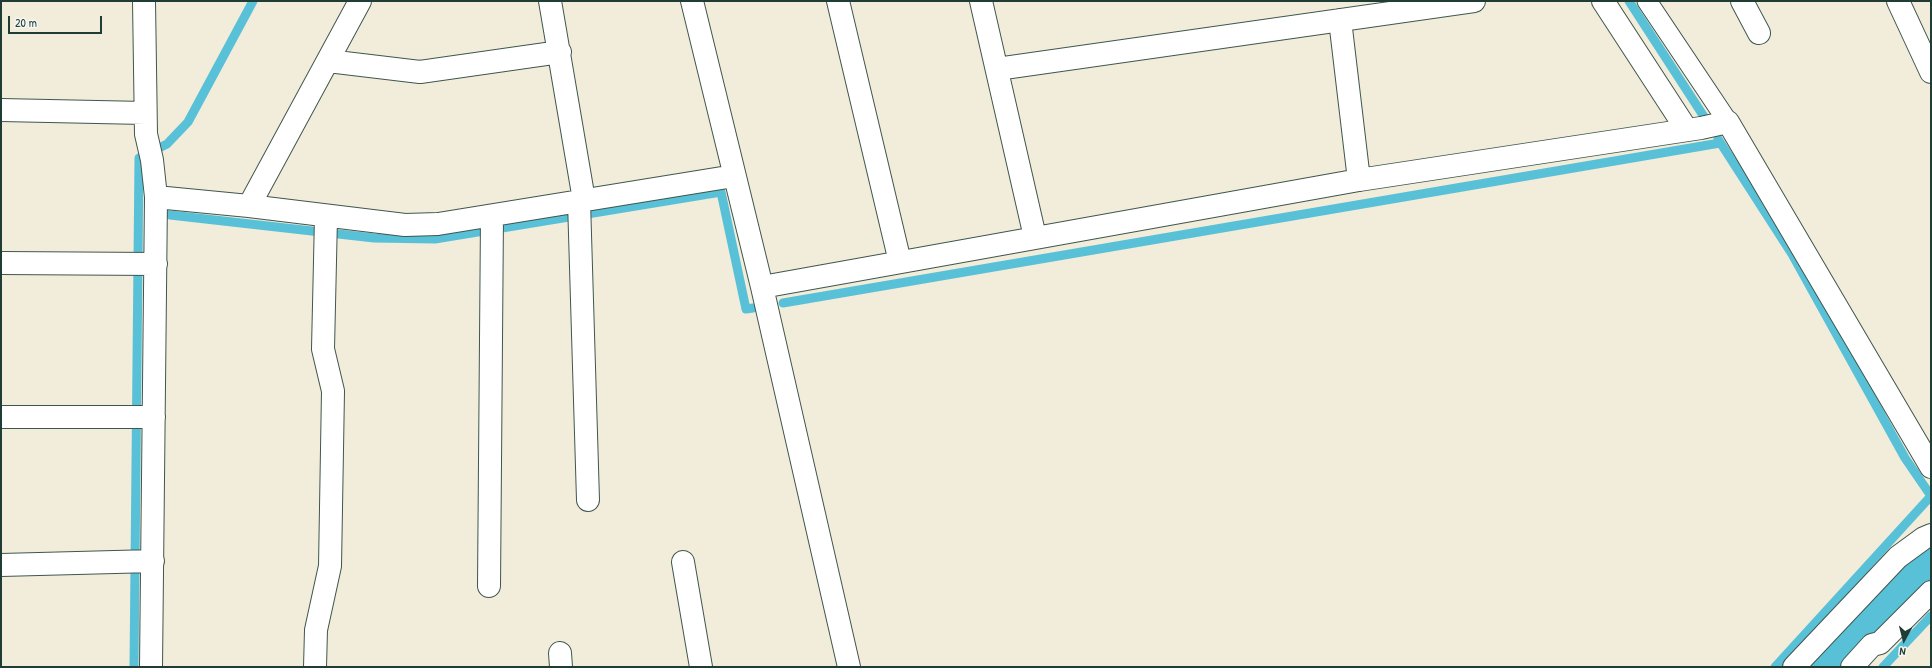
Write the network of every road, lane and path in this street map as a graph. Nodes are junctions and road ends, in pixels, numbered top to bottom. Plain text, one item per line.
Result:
1 (144, 1) edge
2 (360, 1) edge
3 (550, 1) edge
4 (692, 1) edge
5 (838, 1) edge
6 (981, 1) edge
7 (1474, 1) edge
8 (1603, 1) edge
9 (1646, 1) edge
10 (1742, 1) edge
11 (1898, 1) edge
12 (1340, 20) junction
13 (1759, 33) dead end
14 (560, 52) junction
15 (328, 60) junction
16 (996, 69) junction
17 (1931, 72) edge
18 (1, 110) edge
19 (145, 113) junction
20 (1709, 126) junction
21 (734, 176) junction
22 (1359, 180) junction
23 (156, 197) junction
24 (249, 206) junction
25 (581, 209) junction
26 (325, 227) junction
27 (492, 227) junction
28 (1035, 237) junction
29 (900, 262) junction
30 (1, 263) edge
31 (146, 263) junction
32 (762, 287) junction
33 (1, 417) edge
34 (144, 417) junction
35 (1931, 467) edge
36 (588, 500) dead end
37 (1931, 535) edge
38 (142, 562) junction
39 (683, 562) dead end
40 (1, 565) edge
41 (489, 586) dead end
42 (1931, 592) edge
43 (151, 667) edge
44 (315, 667) edge
45 (701, 667) edge
46 (849, 667) edge
47 (1794, 667) edge
48 (1852, 667) edge

1 - 19 street
2 - 15 street
3 - 14 street
4 - 21 street
5 - 29 street
6 - 16 street
7 - 12 street
8 - 20 street
9 - 20 lane
10 - 13 street
11 - 17 street
12 - 16 street
12 - 22 street
14 - 15 street
14 - 25 street
15 - 24 street
16 - 28 street
18 - 19 street
19 - 23 street
20 - 22 street
20 - 35 street
21 - 25 street
21 - 32 street
22 - 28 street
23 - 24 street
23 - 31 street
24 - 26 street
25 - 27 street
25 - 36 street
26 - 27 street
26 - 44 street
27 - 41 street
28 - 29 street
29 - 32 street
30 - 31 street
31 - 34 street
32 - 46 street
33 - 34 street
34 - 38 street
37 - 47 street
38 - 40 street
38 - 43 street
39 - 45 street
42 - 48 street

